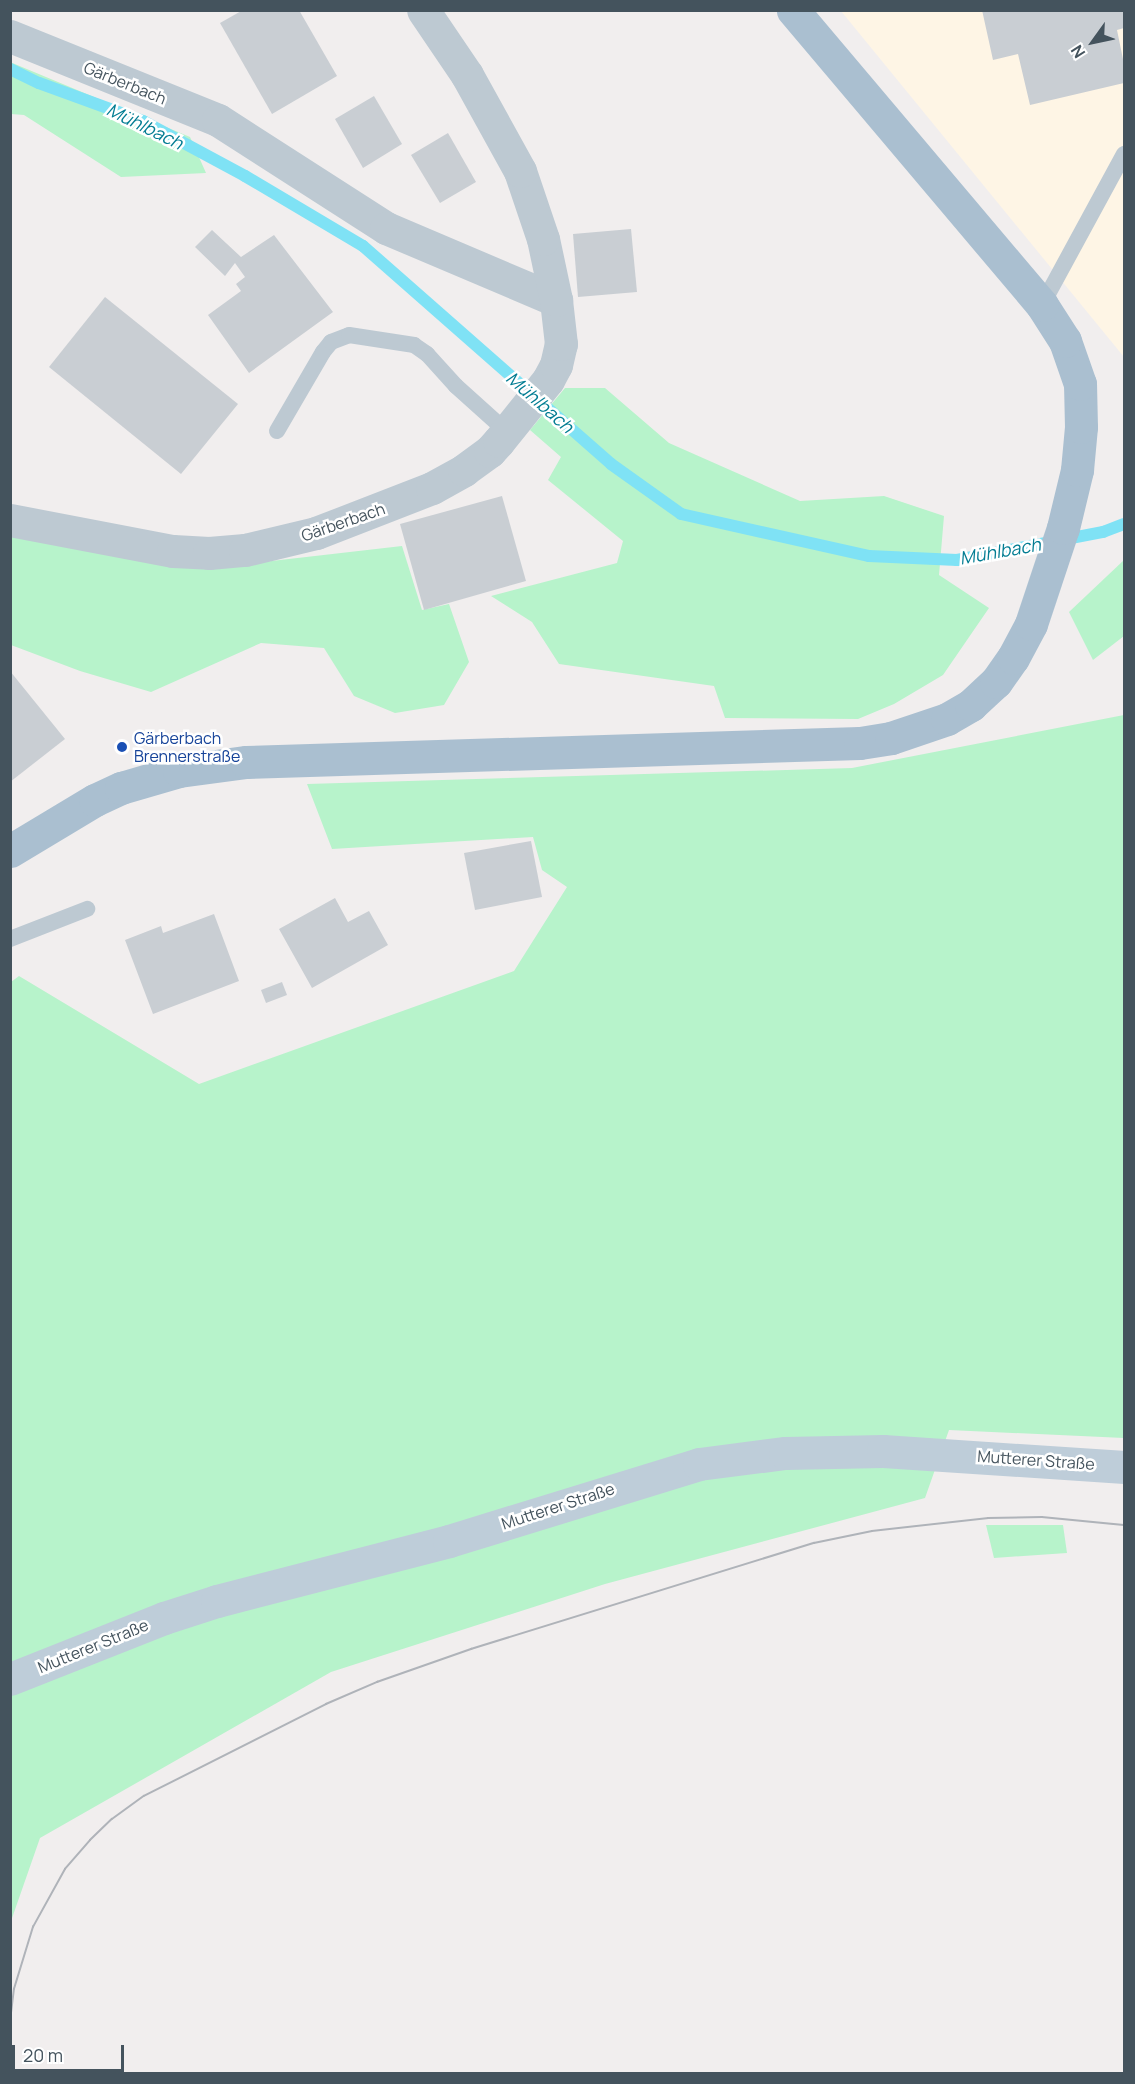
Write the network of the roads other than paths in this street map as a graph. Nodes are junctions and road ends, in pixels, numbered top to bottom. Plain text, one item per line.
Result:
1 (423, 10) edge
2 (793, 10) edge
3 (10, 36) edge
4 (1125, 154) edge
5 (556, 300) junction
6 (1042, 305) junction
7 (513, 422) junction
8 (277, 431) dead end
9 (10, 520) edge
10 (10, 851) edge
11 (87, 909) dead end
12 (10, 939) edge
13 (1125, 1467) edge
14 (10, 1679) edge

1 - 5 street, Gärberbach
2 - 6 main road
3 - 5 street, Gärberbach
4 - 6 lane
5 - 7 street, Gärberbach
6 - 10 main road
7 - 8 lane
7 - 9 street, Gärberbach
11 - 12 lane
13 - 14 main road, Mutterer Straße

